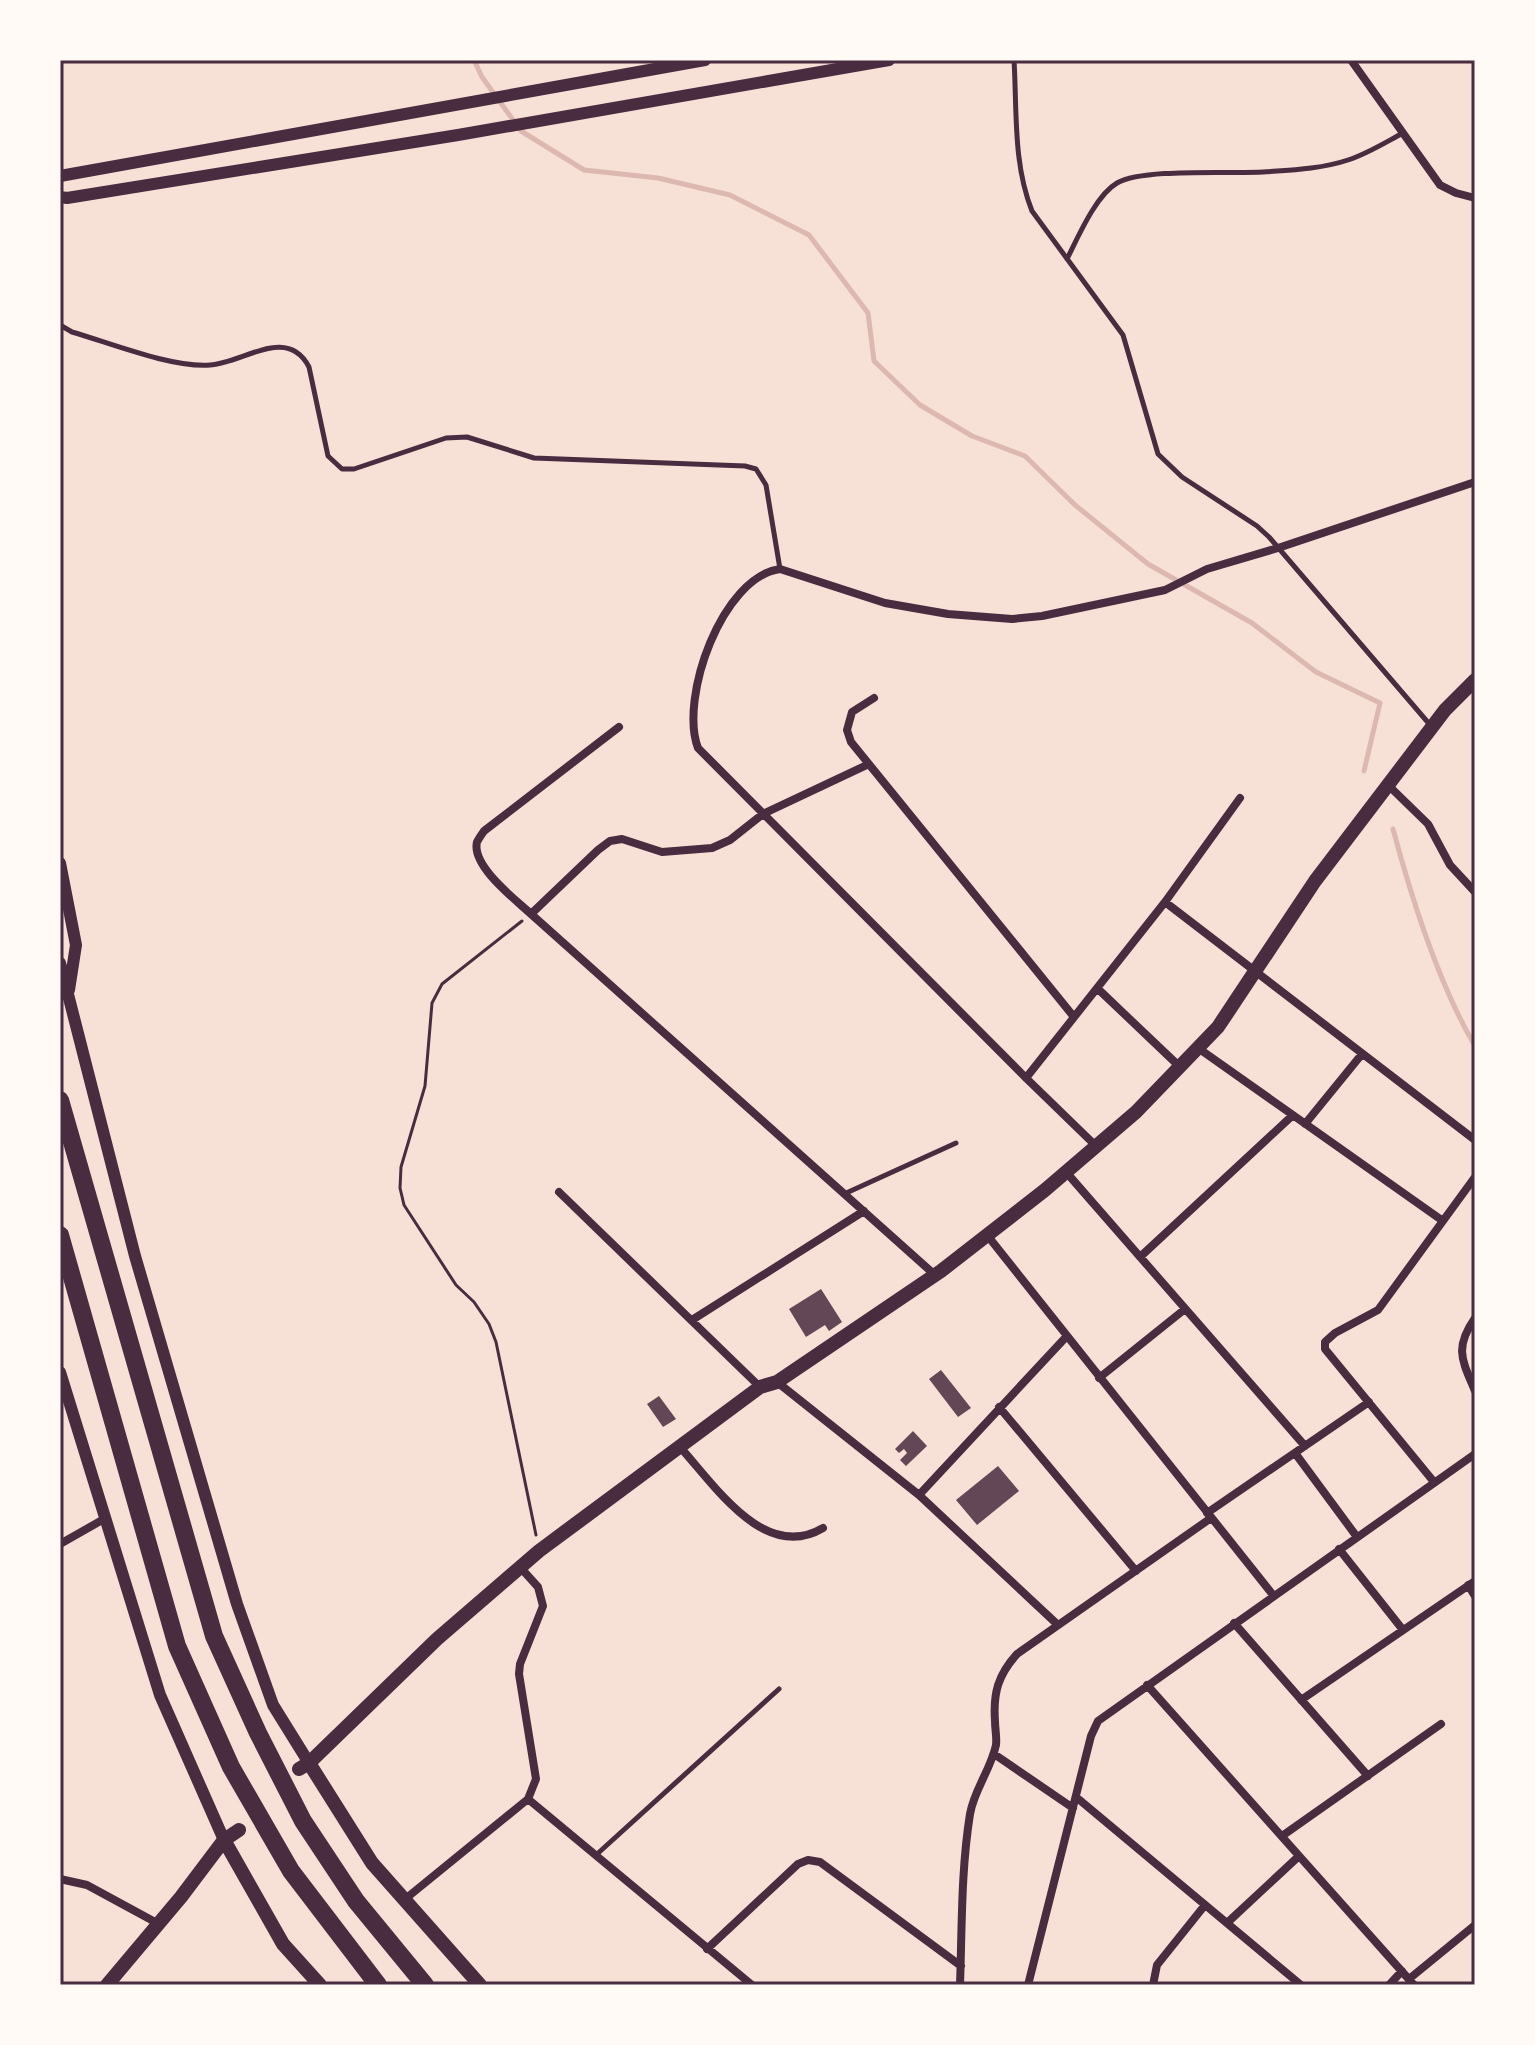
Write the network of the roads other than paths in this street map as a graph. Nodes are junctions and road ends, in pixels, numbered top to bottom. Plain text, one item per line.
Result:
1 (705, 60) edge
2 (889, 60) edge
3 (1014, 60) edge
4 (1351, 60) edge
5 (1404, 133) junction
6 (60, 176) edge
7 (60, 197) edge
8 (1475, 198) edge
9 (1067, 259) junction
10 (60, 325) edge
11 (1475, 482) edge
12 (1278, 548) junction
13 (780, 569) junction
14 (1475, 680) edge
15 (874, 698) dead end
16 (619, 727) dead end
17 (1432, 727) junction
18 (867, 765) junction
19 (1388, 785) junction
20 (1240, 798) dead end
21 (763, 814) junction
22 (60, 863) edge
23 (1475, 892) edge
24 (1165, 902) junction
25 (531, 914) junction
26 (60, 963) edge
27 (1255, 972) junction
28 (1097, 988) junction
29 (68, 995) junction
30 (1074, 1017) junction
31 (1198, 1048) junction
32 (1362, 1054) junction
33 (1180, 1067) junction
34 (1026, 1078) junction
35 (60, 1100) edge
36 (1293, 1115) junction
37 (1305, 1124) junction
38 (1475, 1140) edge
39 (956, 1143) dead end
40 (1096, 1146) junction
41 (1066, 1172) junction
42 (1475, 1177) edge
43 (559, 1192) dead end
44 (844, 1194) junction
45 (864, 1211) junction
46 (1443, 1221) junction
47 (60, 1235) edge
48 (987, 1235) junction
49 (1140, 1257) junction
50 (935, 1275) junction
51 (1185, 1309) junction
52 (1475, 1318) edge
53 (692, 1320) junction
54 (1066, 1337) junction
55 (60, 1372) edge
56 (1099, 1378) junction
57 (777, 1382) junction
58 (760, 1387) junction
59 (1475, 1391) edge
60 (1369, 1402) junction
61 (999, 1407) junction
62 (679, 1446) junction
63 (1305, 1446) junction
64 (1295, 1453) junction
65 (1475, 1454) edge
66 (1434, 1482) junction
67 (919, 1495) junction
68 (1209, 1515) junction
69 (104, 1519) junction
70 (823, 1528) dead end
71 (1357, 1537) junction
72 (60, 1544) edge
73 (1339, 1549) junction
74 (520, 1567) junction
75 (1136, 1571) junction
76 (1472, 1583) edge
77 (1273, 1595) junction
78 (1475, 1596) edge
79 (1234, 1623) junction
80 (1058, 1625) junction
81 (1403, 1630) junction
82 (1147, 1685) junction
83 (779, 1689) dead end
84 (1301, 1700) junction
85 (1441, 1724) dead end
86 (994, 1754) junction
87 (304, 1766) junction
88 (1368, 1776) junction
89 (1076, 1797) junction
90 (528, 1799) junction
91 (1073, 1808) junction
92 (239, 1830) dead end
93 (1282, 1836) junction
94 (224, 1840) junction
95 (595, 1855) junction
96 (1299, 1856) junction
97 (60, 1879) edge
98 (404, 1900) junction
99 (1205, 1905) junction
100 (157, 1923) junction
101 (1227, 1923) junction
102 (1475, 1925) edge
103 (707, 1949) junction
104 (961, 1966) junction
105 (1402, 1971) junction
106 (1412, 1982) edge
107 (107, 1985) edge
108 (320, 1985) edge
109 (378, 1985) edge
110 (425, 1985) edge
111 (480, 1985) edge
112 (752, 1985) edge
113 (960, 1985) edge
114 (1028, 1985) edge
115 (1153, 1985) edge
116 (1301, 1985) edge
117 (1389, 1985) edge

1 - 6 street
2 - 7 street
3 - 9 lane
4 - 5 street
5 - 8 street
5 - 9 lane
9 - 12 lane
10 - 13 lane
11 - 12 street
12 - 13 street
12 - 17 lane
13 - 21 street
14 - 17 main road
15 - 18 street
16 - 25 street
17 - 19 main road
18 - 21 street
18 - 30 street
19 - 23 street
19 - 27 main road
20 - 24 street
21 - 25 street
21 - 34 street
22 - 29 street
24 - 27 street
24 - 28 street
25 - 44 street
26 - 29 street
27 - 31 main road
27 - 32 street
28 - 30 street
28 - 33 street
29 - 87 street
30 - 34 street
31 - 33 main road
31 - 36 street
32 - 37 street
32 - 38 street
33 - 40 main road
34 - 40 street
35 - 110 highway
36 - 37 street
36 - 49 street
37 - 46 street
39 - 44 lane
40 - 41 main road
41 - 48 main road
41 - 49 street
42 - 46 street
43 - 53 street
44 - 45 street
45 - 50 street
45 - 53 street
46 - 60 street
47 - 109 highway
48 - 50 main road
48 - 54 street
49 - 51 street
50 - 57 main road
51 - 56 street
51 - 63 street
52 - 59 street
53 - 58 street
54 - 56 street
54 - 61 street
55 - 69 street
56 - 68 street
57 - 58 main road
57 - 67 street
58 - 62 main road
60 - 63 street
60 - 66 street
61 - 67 street
61 - 75 street
62 - 70 street
62 - 74 main road
63 - 64 street
64 - 68 street
64 - 71 street
65 - 66 street
66 - 71 street
67 - 80 street
68 - 75 street
68 - 77 street
69 - 72 street
69 - 94 street
71 - 73 street
73 - 77 street
73 - 81 street
74 - 87 main road
74 - 90 street
75 - 80 street
76 - 78 street
76 - 81 street
77 - 79 street
79 - 82 street
79 - 84 street
80 - 86 street
81 - 84 street
82 - 89 street
82 - 93 street
83 - 95 lane
84 - 88 street
85 - 88 street
86 - 91 street
86 - 104 street
87 - 98 main road
88 - 93 street
89 - 91 street
89 - 99 street
90 - 95 street
90 - 98 street
91 - 114 street
92 - 94 main road
93 - 96 street
94 - 100 main road
94 - 108 main road
95 - 103 street
96 - 101 street
96 - 105 street
97 - 100 street
98 - 111 main road
99 - 101 street
99 - 115 street
100 - 107 main road
101 - 116 street
102 - 106 street
103 - 104 street
103 - 112 street
104 - 113 street
105 - 106 street
105 - 117 street

